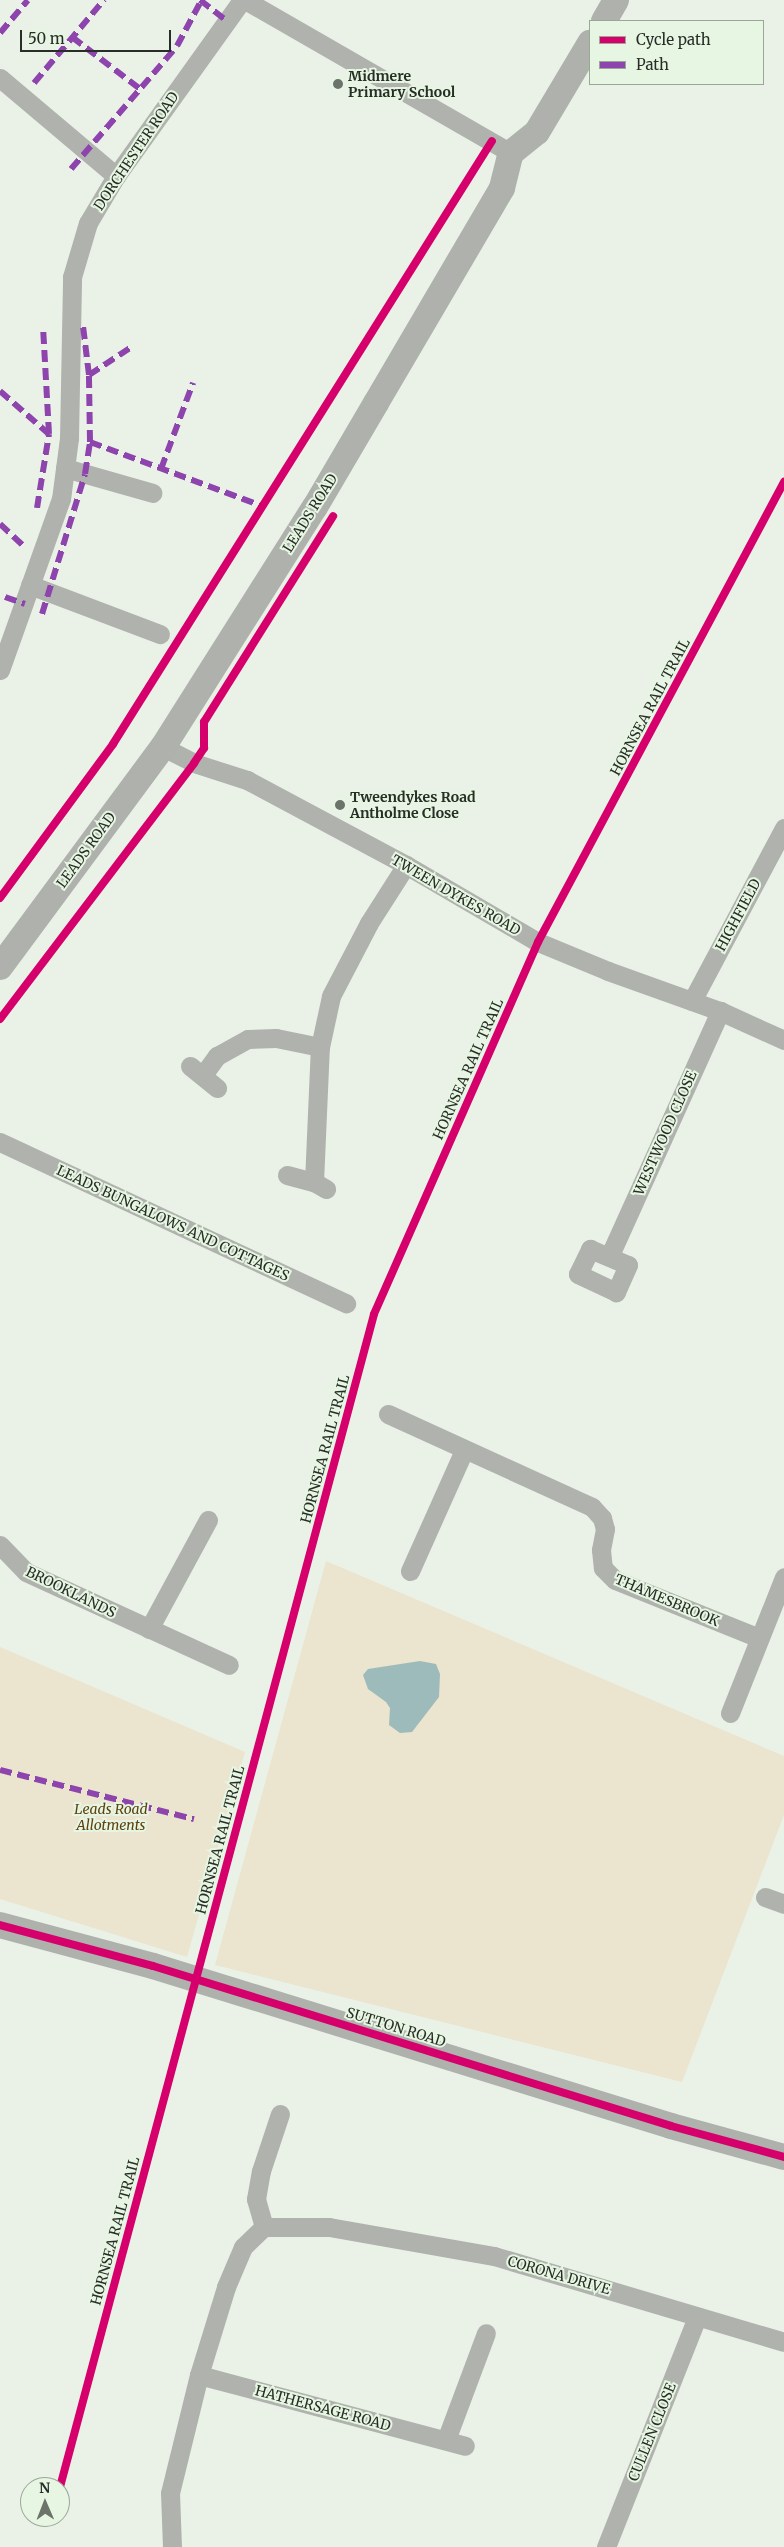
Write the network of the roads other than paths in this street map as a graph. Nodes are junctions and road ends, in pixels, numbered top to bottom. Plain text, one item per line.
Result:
1 (244, 0) edge
2 (616, 0) edge
3 (605, 20) edge
4 (589, 46) edge
5 (0, 78) edge
6 (511, 153) junction
7 (116, 176) junction
8 (65, 468) junction
9 (153, 493) dead end
10 (30, 585) junction
11 (8, 624) edge
12 (160, 634) dead end
13 (0, 670) edge
14 (163, 747) junction
15 (784, 828) edge
16 (406, 865) junction
17 (0, 967) edge
18 (692, 1001) junction
19 (720, 1011) junction
20 (784, 1040) edge
21 (320, 1047) junction
22 (203, 1076) dead end
23 (0, 1142) edge
24 (287, 1175) dead end
25 (610, 1255) dead end
26 (346, 1303) dead end
27 (388, 1414) dead end
28 (464, 1450) junction
29 (208, 1520) dead end
30 (0, 1545) edge
31 (410, 1571) dead end
32 (784, 1577) edge
33 (149, 1628) junction
34 (759, 1638) junction
35 (229, 1665) dead end
36 (730, 1713) dead end
37 (765, 1897) dead end
38 (784, 1904) edge
39 (0, 1925) edge
40 (280, 2114) dead end
41 (784, 2157) edge
42 (264, 2227) junction
43 (697, 2317) junction
44 (486, 2333) dead end
45 (784, 2342) edge
46 (199, 2375) junction
47 (446, 2440) junction
48 (465, 2446) dead end
49 (172, 2547) edge
50 (606, 2547) edge

1 - 6 street
1 - 7 street, DORCHESTER ROAD
2 - 3 main road
4 - 6 main road
5 - 7 street
6 - 14 main road, LEADS ROAD
7 - 8 street, DORCHESTER ROAD
8 - 9 street
8 - 10 street, DORCHESTER ROAD
10 - 11 street, DORCHESTER ROAD
10 - 12 street
11 - 13 street, DORCHESTER ROAD
14 - 16 street, TWEEN DYKES ROAD
14 - 17 main road, LEADS ROAD
15 - 18 street, HIGHFIELD
16 - 18 street, TWEEN DYKES ROAD
16 - 21 street
18 - 19 street, TWEEN DYKES ROAD
19 - 20 street, TWEEN DYKES ROAD
19 - 25 street, WESTWOOD CLOSE
21 - 22 street
21 - 24 street
23 - 26 street, LEADS BUNGALOWS AND COTTAGES
27 - 28 street, THAMESBROOK
28 - 31 street
28 - 34 street, THAMESBROOK
29 - 33 street
30 - 33 street, BROOKLANDS
32 - 34 street
33 - 35 street, BROOKLANDS
34 - 36 street
37 - 38 street
39 - 41 main road, SUTTON ROAD
40 - 42 street
42 - 43 street, CORONA DRIVE
42 - 46 street
43 - 45 street, CORONA DRIVE
43 - 50 street, CULLEN CLOSE
44 - 47 street
46 - 47 street, HATHERSAGE ROAD
46 - 49 street
47 - 48 street, HATHERSAGE ROAD

